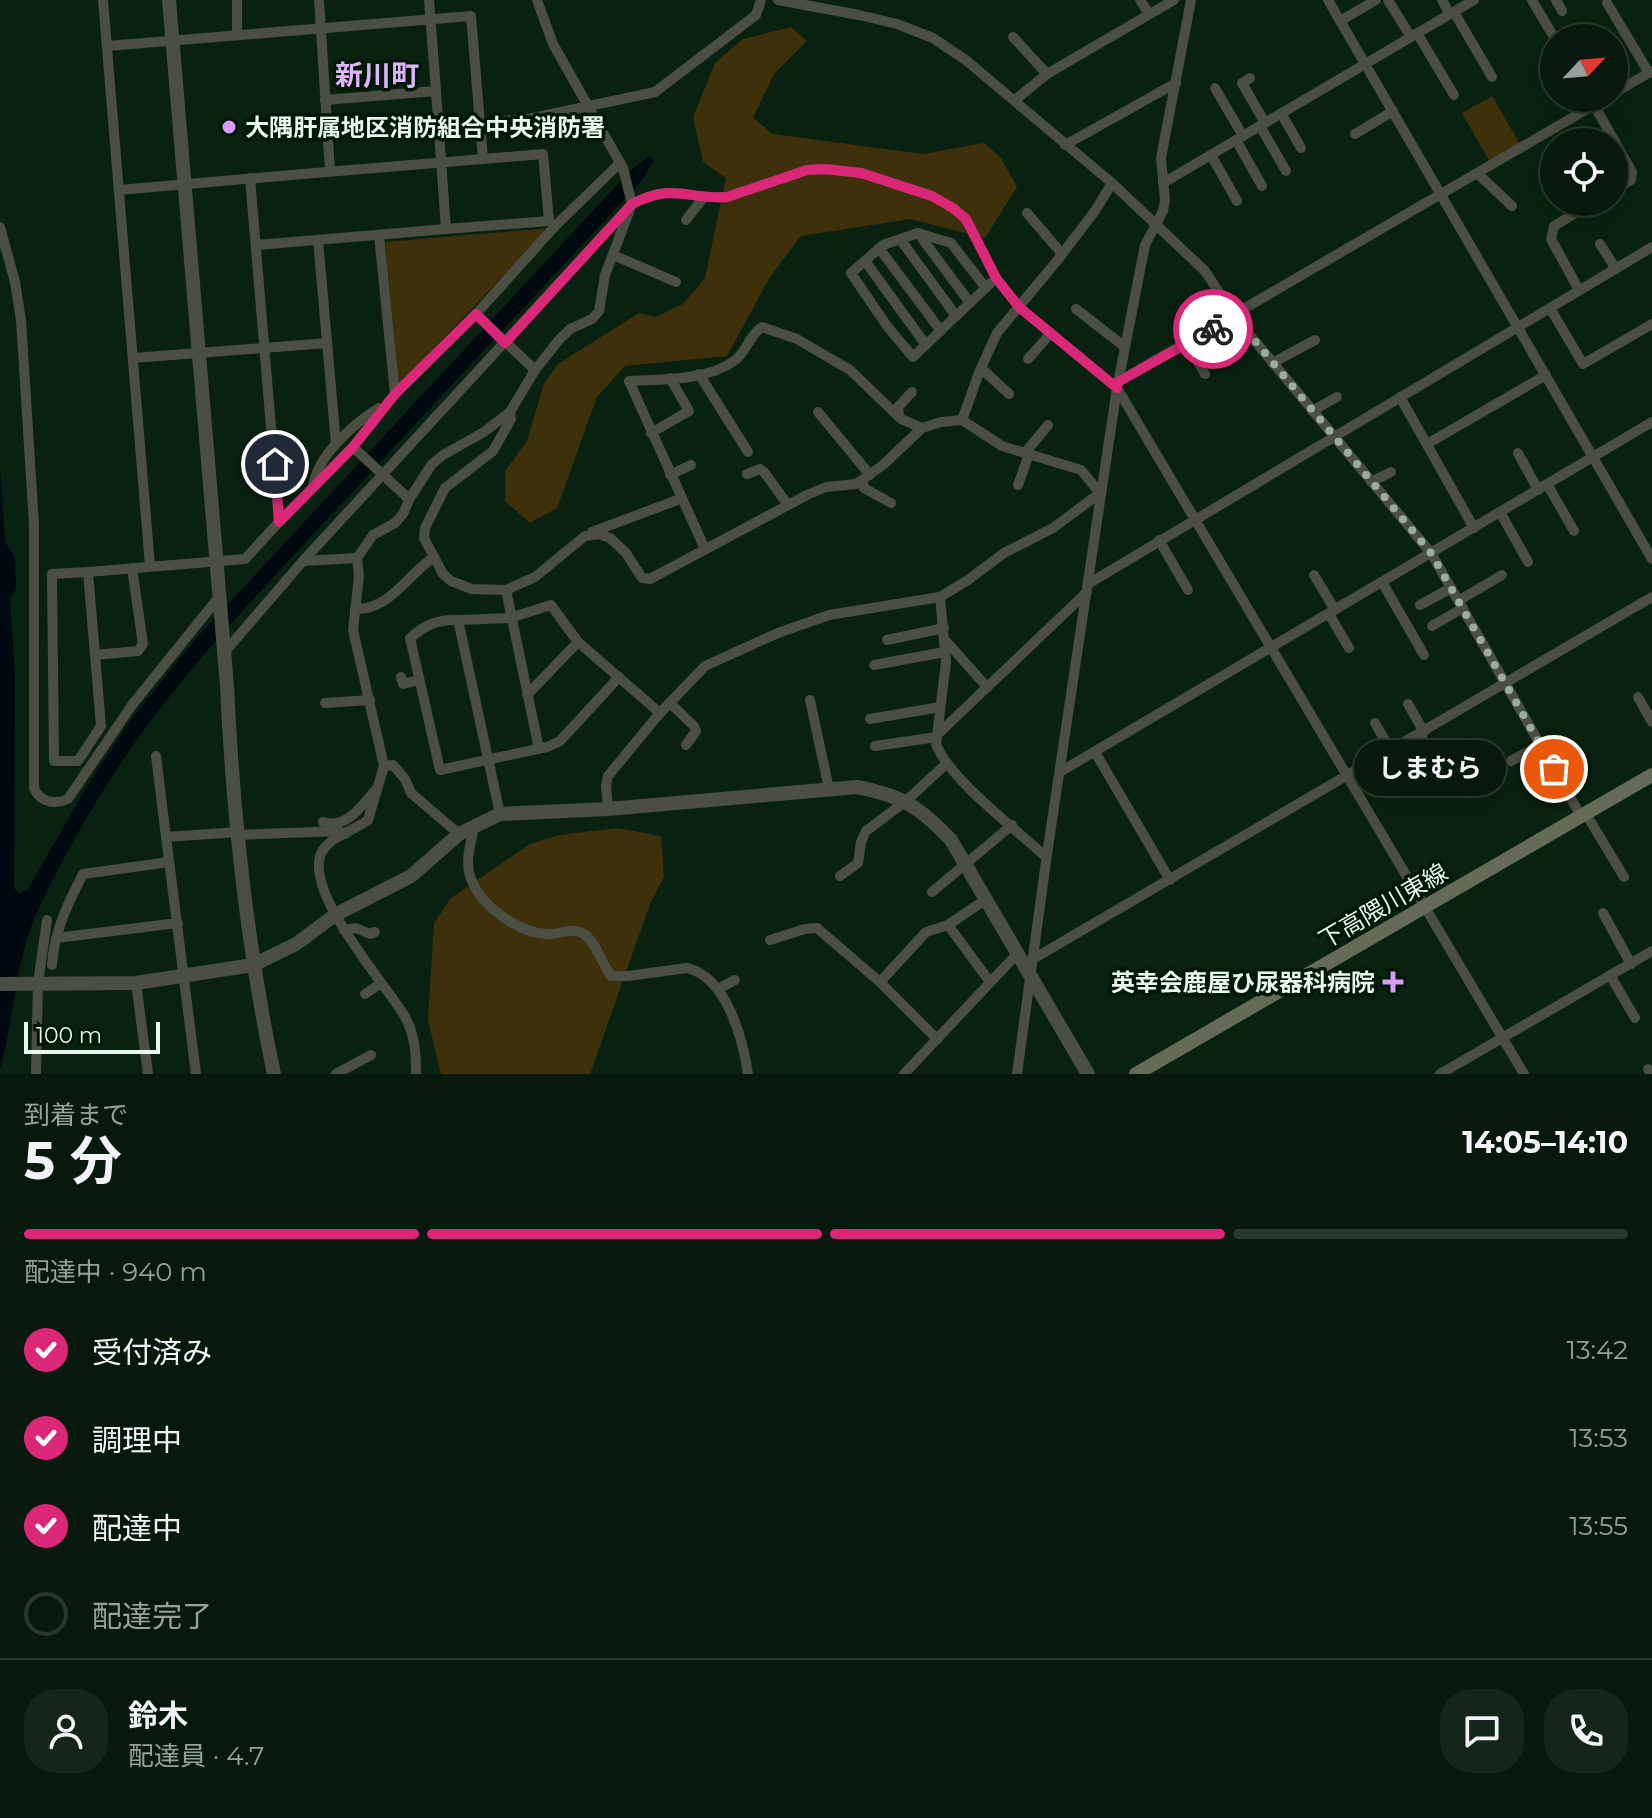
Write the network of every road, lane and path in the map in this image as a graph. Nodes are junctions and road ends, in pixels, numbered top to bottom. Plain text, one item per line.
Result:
1 (103, 0) edge
2 (169, 0) edge
3 (237, 0) edge
4 (319, 0) edge
5 (429, 0) edge
6 (537, 0) edge
7 (761, 0) edge
8 (778, 0) edge
9 (1140, 0) edge
10 (1174, 0) edge
11 (1191, 0) edge
12 (1328, 0) edge
13 (1376, 0) edge
14 (1388, 0) edge
15 (1442, 0) edge
16 (1474, 0) edge
17 (1532, 0) edge
18 (1556, 0) edge
19 (1607, 3) dead end
20 (826, 4) edge
21 (1562, 11) dead end
22 (1452, 13) junction
23 (1149, 14) junction
24 (430, 19) junction
25 (1340, 21) junction
26 (1546, 24) edge
27 (319, 29) junction
28 (237, 35) junction
29 (1414, 35) junction
30 (1013, 37) dead end
31 (173, 41) junction
32 (107, 46) junction
33 (1365, 64) junction
34 (1650, 72) edge
35 (1047, 74) junction
36 (1492, 77) dead end
37 (1250, 78) dead end
38 (1176, 83) junction
39 (1628, 85) edge
40 (1215, 88) dead end
41 (436, 91) junction
42 (1454, 95) dead end
43 (325, 100) junction
44 (1015, 100) junction
45 (590, 107) junction
46 (1393, 111) junction
47 (1582, 112) edge
48 (1281, 113) junction
49 (480, 123) junction
50 (1263, 124) junction
51 (1355, 134) dead end
52 (1240, 138) junction
53 (1065, 145) junction
54 (1301, 148) dead end
55 (1211, 155) junction
56 (483, 159) junction
57 (441, 162) junction
58 (622, 165) junction
59 (330, 171) junction
60 (1286, 171) dead end
61 (1478, 174) junction
62 (250, 178) junction
63 (1112, 183) junction
64 (1163, 183) junction
65 (184, 184) junction
66 (1262, 186) dead end
67 (119, 190) junction
68 (1442, 195) junction
69 (704, 197) junction
70 (632, 201) junction
71 (1237, 201) dead end
72 (1512, 206) dead end
73 (1027, 213) dead end
74 (1571, 216) edge
75 (686, 220) dead end
76 (553, 222) junction
77 (1155, 224) junction
78 (0, 227) edge
79 (446, 229) junction
80 (918, 233) junction
81 (379, 235) junction
82 (900, 239) junction
83 (318, 240) junction
84 (1600, 244) dead end
85 (257, 245) junction
86 (1652, 247) edge
87 (879, 248) junction
88 (1062, 254) junction
89 (613, 255) junction
90 (865, 261) junction
91 (1616, 269) junction
92 (996, 278) junction
93 (676, 282) dead end
94 (986, 288) junction
95 (1579, 290) junction
96 (970, 303) junction
97 (1019, 307) junction
98 (1550, 308) junction
99 (1076, 309) dead end
100 (956, 316) junction
101 (1235, 317) junction
102 (480, 318) junction
103 (1652, 324) edge
104 (1519, 327) junction
105 (941, 331) junction
106 (1051, 333) junction
107 (1315, 340) dead end
108 (504, 342) junction
109 (327, 343) junction
110 (1187, 344) junction
111 (926, 345) junction
112 (1125, 347) junction
113 (267, 348) junction
114 (199, 354) junction
115 (133, 358) junction
116 (1028, 359) dead end
117 (1272, 363) junction
118 (981, 368) junction
119 (535, 370) junction
120 (699, 374) junction
121 (1205, 374) dead end
122 (1546, 375) junction
123 (670, 378) junction
124 (1118, 385) junction
125 (912, 392) dead end
126 (395, 394) junction
127 (1009, 394) dead end
128 (1337, 397) dead end
129 (1400, 397) junction
130 (386, 404) junction
131 (1312, 411) junction
132 (510, 412) junction
133 (818, 412) dead end
134 (899, 417) junction
135 (962, 420) junction
136 (1652, 422) edge
137 (1048, 425) dead end
138 (922, 428) junction
139 (651, 433) junction
140 (1333, 437) junction
141 (336, 444) junction
142 (1427, 444) junction
143 (356, 450) junction
144 (748, 452) dead end
145 (1518, 453) dead end
146 (1027, 454) junction
147 (1593, 458) junction
148 (691, 465) dead end
149 (1391, 472) dead end
150 (382, 474) junction
151 (747, 474) dead end
152 (670, 475) junction
153 (866, 477) junction
154 (1371, 482) junction
155 (1018, 485) dead end
156 (313, 486) junction
157 (1543, 487) junction
158 (1100, 493) junction
159 (409, 499) junction
160 (680, 499) junction
161 (891, 503) dead end
162 (788, 505) junction
163 (637, 507) dead end
164 (1500, 512) junction
165 (1193, 520) junction
166 (279, 522) junction
167 (1474, 528) junction
168 (596, 529) junction
169 (1574, 531) dead end
170 (585, 536) junction
171 (1159, 540) junction
172 (705, 549) junction
173 (1431, 553) junction
174 (434, 557) junction
175 (357, 558) junction
176 (1652, 559) edge
177 (215, 561) junction
178 (303, 561) junction
179 (1528, 562) dead end
180 (150, 566) junction
181 (132, 568) junction
182 (88, 572) junction
183 (1314, 575) dead end
184 (1502, 575) dead end
185 (1382, 582) junction
186 (1087, 588) junction
187 (1451, 588) junction
188 (506, 590) junction
189 (1188, 590) dead end
190 (940, 597) junction
191 (1652, 597) edge
192 (219, 600) junction
193 (1420, 605) dead end
194 (1461, 605) junction
195 (355, 609) junction
196 (1332, 612) junction
197 (510, 618) junction
198 (458, 620) junction
199 (1432, 626) dead end
200 (944, 634) junction
201 (887, 640) dead end
202 (578, 642) junction
203 (1271, 648) junction
204 (1349, 648) dead end
205 (945, 652) junction
206 (223, 654) junction
207 (95, 655) junction
208 (1424, 655) dead end
209 (874, 665) dead end
210 (401, 677) dead end
211 (619, 677) junction
212 (419, 680) junction
213 (1506, 683) junction
214 (987, 687) junction
215 (527, 695) junction
216 (1638, 697) dead end
217 (370, 700) junction
218 (810, 700) dead end
219 (325, 703) dead end
220 (671, 704) junction
221 (1408, 704) dead end
222 (940, 707) junction
223 (660, 713) junction
224 (870, 719) dead end
225 (1652, 722) edge
226 (1375, 723) dead end
227 (1422, 733) junction
228 (938, 735) junction
229 (686, 745) dead end
230 (1541, 745) junction
231 (875, 746) dead end
232 (539, 749) junction
233 (1391, 751) junction
234 (1095, 752) junction
235 (156, 756) dead end
236 (488, 759) junction
237 (1511, 761) dead end
238 (946, 764) junction
239 (384, 766) junction
240 (1440, 770) dead end
241 (1060, 772) junction
242 (1652, 775) edge
243 (1348, 777) junction
244 (379, 787) junction
245 (829, 789) junction
246 (906, 801) junction
247 (608, 809) junction
248 (500, 814) junction
249 (1583, 815) junction
250 (323, 822) dead end
251 (1012, 825) junction
252 (474, 827) junction
253 (238, 834) junction
254 (345, 834) junction
255 (459, 834) junction
256 (166, 837) junction
257 (1046, 857) junction
258 (169, 862) junction
259 (965, 864) junction
260 (840, 876) dead end
261 (1624, 877) dead end
262 (1170, 880) junction
263 (932, 892) dead end
264 (985, 900) junction
265 (1424, 908) junction
266 (1603, 913) dead end
267 (335, 915) junction
268 (47, 920) dead end
269 (178, 923) junction
270 (948, 925) junction
271 (344, 930) junction
272 (375, 932) dead end
273 (56, 938) junction
274 (770, 940) dead end
275 (1652, 951) edge
276 (1017, 954) junction
277 (1033, 959) junction
278 (1631, 964) junction
279 (52, 965) dead end
280 (253, 965) junction
281 (1610, 975) junction
282 (183, 976) junction
283 (1031, 979) junction
284 (735, 980) dead end
285 (880, 982) junction
286 (990, 982) junction
287 (35, 983) junction
288 (136, 983) junction
289 (381, 983) junction
290 (0, 984) edge
291 (718, 989) junction
292 (365, 994) dead end
293 (1635, 1018) dead end
294 (1503, 1038) junction
295 (937, 1039) junction
296 (371, 1055) dead end
297 (36, 1074) edge
298 (148, 1074) edge
299 (196, 1074) edge
300 (274, 1074) edge
301 (336, 1074) edge
302 (416, 1074) edge
303 (748, 1074) edge
304 (904, 1074) edge
305 (1017, 1074) edge
306 (1088, 1074) edge
307 (1136, 1074) edge
308 (1440, 1074) edge
309 (1524, 1074) edge

1 - 32 street
2 - 31 street
3 - 28 street
4 - 27 street
5 - 24 street
6 - 45 street
7 - 45 street
8 - 20 street
9 - 23 street
10 - 23 street
11 - 38 street
12 - 25 street
13 - 25 street
14 - 29 street
15 - 22 street
16 - 22 street
17 - 26 street
18 - 21 street
19 - 34 street
20 - 44 street
22 - 29 street
22 - 36 street
23 - 35 street
24 - 27 street
24 - 41 street
24 - 49 street
25 - 33 street
27 - 28 street
27 - 43 street
28 - 31 street
29 - 33 street
29 - 42 street
30 - 35 street
31 - 32 street
31 - 65 street
32 - 67 street
33 - 46 street
33 - 48 street
34 - 39 street
35 - 44 street
37 - 50 street
38 - 53 street
38 - 64 street
40 - 52 street
41 - 43 street
41 - 57 street
43 - 59 street
44 - 53 street
45 - 49 street
45 - 58 street
46 - 51 street
46 - 68 street
47 - 61 street
48 - 50 street
48 - 54 street
49 - 56 street
50 - 52 street
50 - 60 street
52 - 55 street
52 - 66 street
53 - 63 street
55 - 64 street
55 - 71 street
56 - 57 street
56 - 76 street
57 - 59 street
57 - 79 street
58 - 70 street
58 - 76 street
59 - 62 street
61 - 68 street
61 - 72 street
62 - 65 street
62 - 85 street
63 - 77 street
63 - 88 street
64 - 77 street
65 - 67 street
65 - 114 street
67 - 115 street
68 - 101 street
68 - 104 street
69 - 70 street
69 - 75 street
69 - 92 street
70 - 89 street
70 - 108 street
73 - 88 street
74 - 95 street
76 - 79 street
76 - 102 street
77 - 101 street
77 - 112 street
78 - 192 street
79 - 81 street
80 - 82 street
80 - 94 street
80 - 96 street
81 - 83 street
81 - 126 street
82 - 87 street
82 - 100 street
83 - 85 street
83 - 109 street
84 - 91 street
85 - 113 street
86 - 91 street
87 - 90 street
87 - 105 street
88 - 97 street
89 - 93 street
89 - 119 street
90 - 111 street
90 - 111 street
91 - 95 street
92 - 94 street
92 - 97 street
94 - 96 street
95 - 98 street
96 - 100 street
97 - 106 street
97 - 118 street
98 - 103 street
98 - 104 street
99 - 112 street
100 - 105 street
101 - 110 street
101 - 117 street
102 - 108 street
102 - 126 street
104 - 122 street
104 - 129 street
105 - 111 street
106 - 116 street
106 - 124 street
107 - 117 street
108 - 119 street
108 - 150 street
109 - 113 street
109 - 141 street
110 - 121 street
110 - 124 street
112 - 124 street
113 - 114 street
113 - 166 street
114 - 115 street
114 - 177 street
115 - 180 street
117 - 131 street
118 - 127 street
118 - 135 street
119 - 132 street
120 - 123 street
120 - 134 street
120 - 144 street
122 - 142 street
122 - 147 street
123 - 139 street
123 - 139 street
124 - 158 street
124 - 165 street
125 - 134 street
126 - 130 street
128 - 131 street
129 - 140 street
129 - 142 street
130 - 141 street
130 - 143 street
131 - 140 street
132 - 159 street
132 - 174 street
133 - 153 street
134 - 138 street
135 - 138 street
135 - 146 street
136 - 147 street
137 - 146 street
138 - 153 street
139 - 152 street
140 - 154 street
140 - 165 street
141 - 156 street
142 - 167 street
143 - 150 street
143 - 156 street
145 - 157 street
146 - 155 street
146 - 158 street
147 - 157 street
147 - 176 street
148 - 152 street
149 - 154 street
150 - 159 street
150 - 178 street
151 - 162 street
152 - 160 street
153 - 161 street
153 - 162 street
154 - 173 street
156 - 166 street
157 - 164 street
157 - 169 street
158 - 186 street
158 - 190 street
159 - 175 street
160 - 168 street
160 - 172 street
162 - 172 street
163 - 168 street
164 - 167 street
164 - 179 street
165 - 171 street
165 - 203 street
166 - 177 street
167 - 173 street
168 - 170 street
170 - 172 street
170 - 188 street
171 - 186 street
171 - 189 street
173 - 185 street
173 - 187 street
174 - 188 street
174 - 195 street
175 - 178 street
175 - 195 street
177 - 180 street
177 - 192 street
178 - 206 street
180 - 181 street
181 - 182 street
181 - 207 street
182 - 207 street
182 - 207 street
183 - 196 street
184 - 194 street
185 - 196 street
185 - 208 street
186 - 214 street
186 - 241 street
187 - 193 street
187 - 194 street
188 - 197 street
190 - 200 street
190 - 220 street
191 - 213 street
192 - 206 street
194 - 199 street
194 - 213 street
195 - 217 street
196 - 203 street
196 - 204 street
197 - 198 street
197 - 202 street
197 - 215 street
198 - 212 street
198 - 236 street
200 - 201 street
200 - 205 street
200 - 214 street
202 - 211 street
202 - 215 street
203 - 234 street
203 - 243 street
205 - 209 street
205 - 222 street
206 - 253 street
210 - 212 street
211 - 223 street
211 - 232 street
212 - 236 street
213 - 227 street
213 - 230 street
214 - 228 street
215 - 232 street
216 - 225 street
217 - 219 street
217 - 239 street
218 - 245 street
220 - 223 street
220 - 229 street
221 - 227 street
222 - 224 street
222 - 228 street
223 - 247 street
226 - 233 street
227 - 233 street
227 - 240 street
228 - 231 street
228 - 238 street
230 - 237 street
230 - 249 street
232 - 236 street
233 - 243 street
234 - 241 street
234 - 262 street
235 - 256 street
236 - 248 street
238 - 246 street
238 - 251 street
239 - 244 street
239 - 255 street
241 - 257 street
242 - 249 main road, 下高隈川東線
243 - 262 street
243 - 265 street
244 - 250 street
244 - 254 street
245 - 246 street
245 - 247 street
246 - 259 street
246 - 260 street
247 - 248 street
248 - 252 street
249 - 261 street
249 - 265 main road, 下高隈川東線
251 - 257 street
251 - 259 street
252 - 255 street
252 - 291 street
253 - 254 street
253 - 256 street
253 - 280 street
254 - 267 street
255 - 267 street
256 - 258 street
257 - 277 street
258 - 269 street
258 - 273 street
259 - 263 street
259 - 264 street
262 - 277 street
264 - 270 street
264 - 276 street
265 - 294 street
265 - 307 main road, 下高隈川東線
266 - 278 street
267 - 271 street
267 - 280 street
268 - 287 street
269 - 273 street
269 - 282 street
270 - 285 street
270 - 286 street
271 - 272 street
271 - 289 street
273 - 279 street
274 - 285 street
275 - 278 street
276 - 283 street
276 - 286 street
277 - 283 street
278 - 281 street
280 - 282 street
280 - 300 street
281 - 293 street
281 - 294 street
282 - 288 street
282 - 299 street
283 - 305 street
283 - 306 street
284 - 291 street
285 - 295 street
286 - 295 street
287 - 288 street
287 - 290 street
287 - 297 street
288 - 298 street
289 - 292 street
289 - 302 street
291 - 303 street
294 - 308 street
294 - 309 street
295 - 304 street
296 - 301 street

